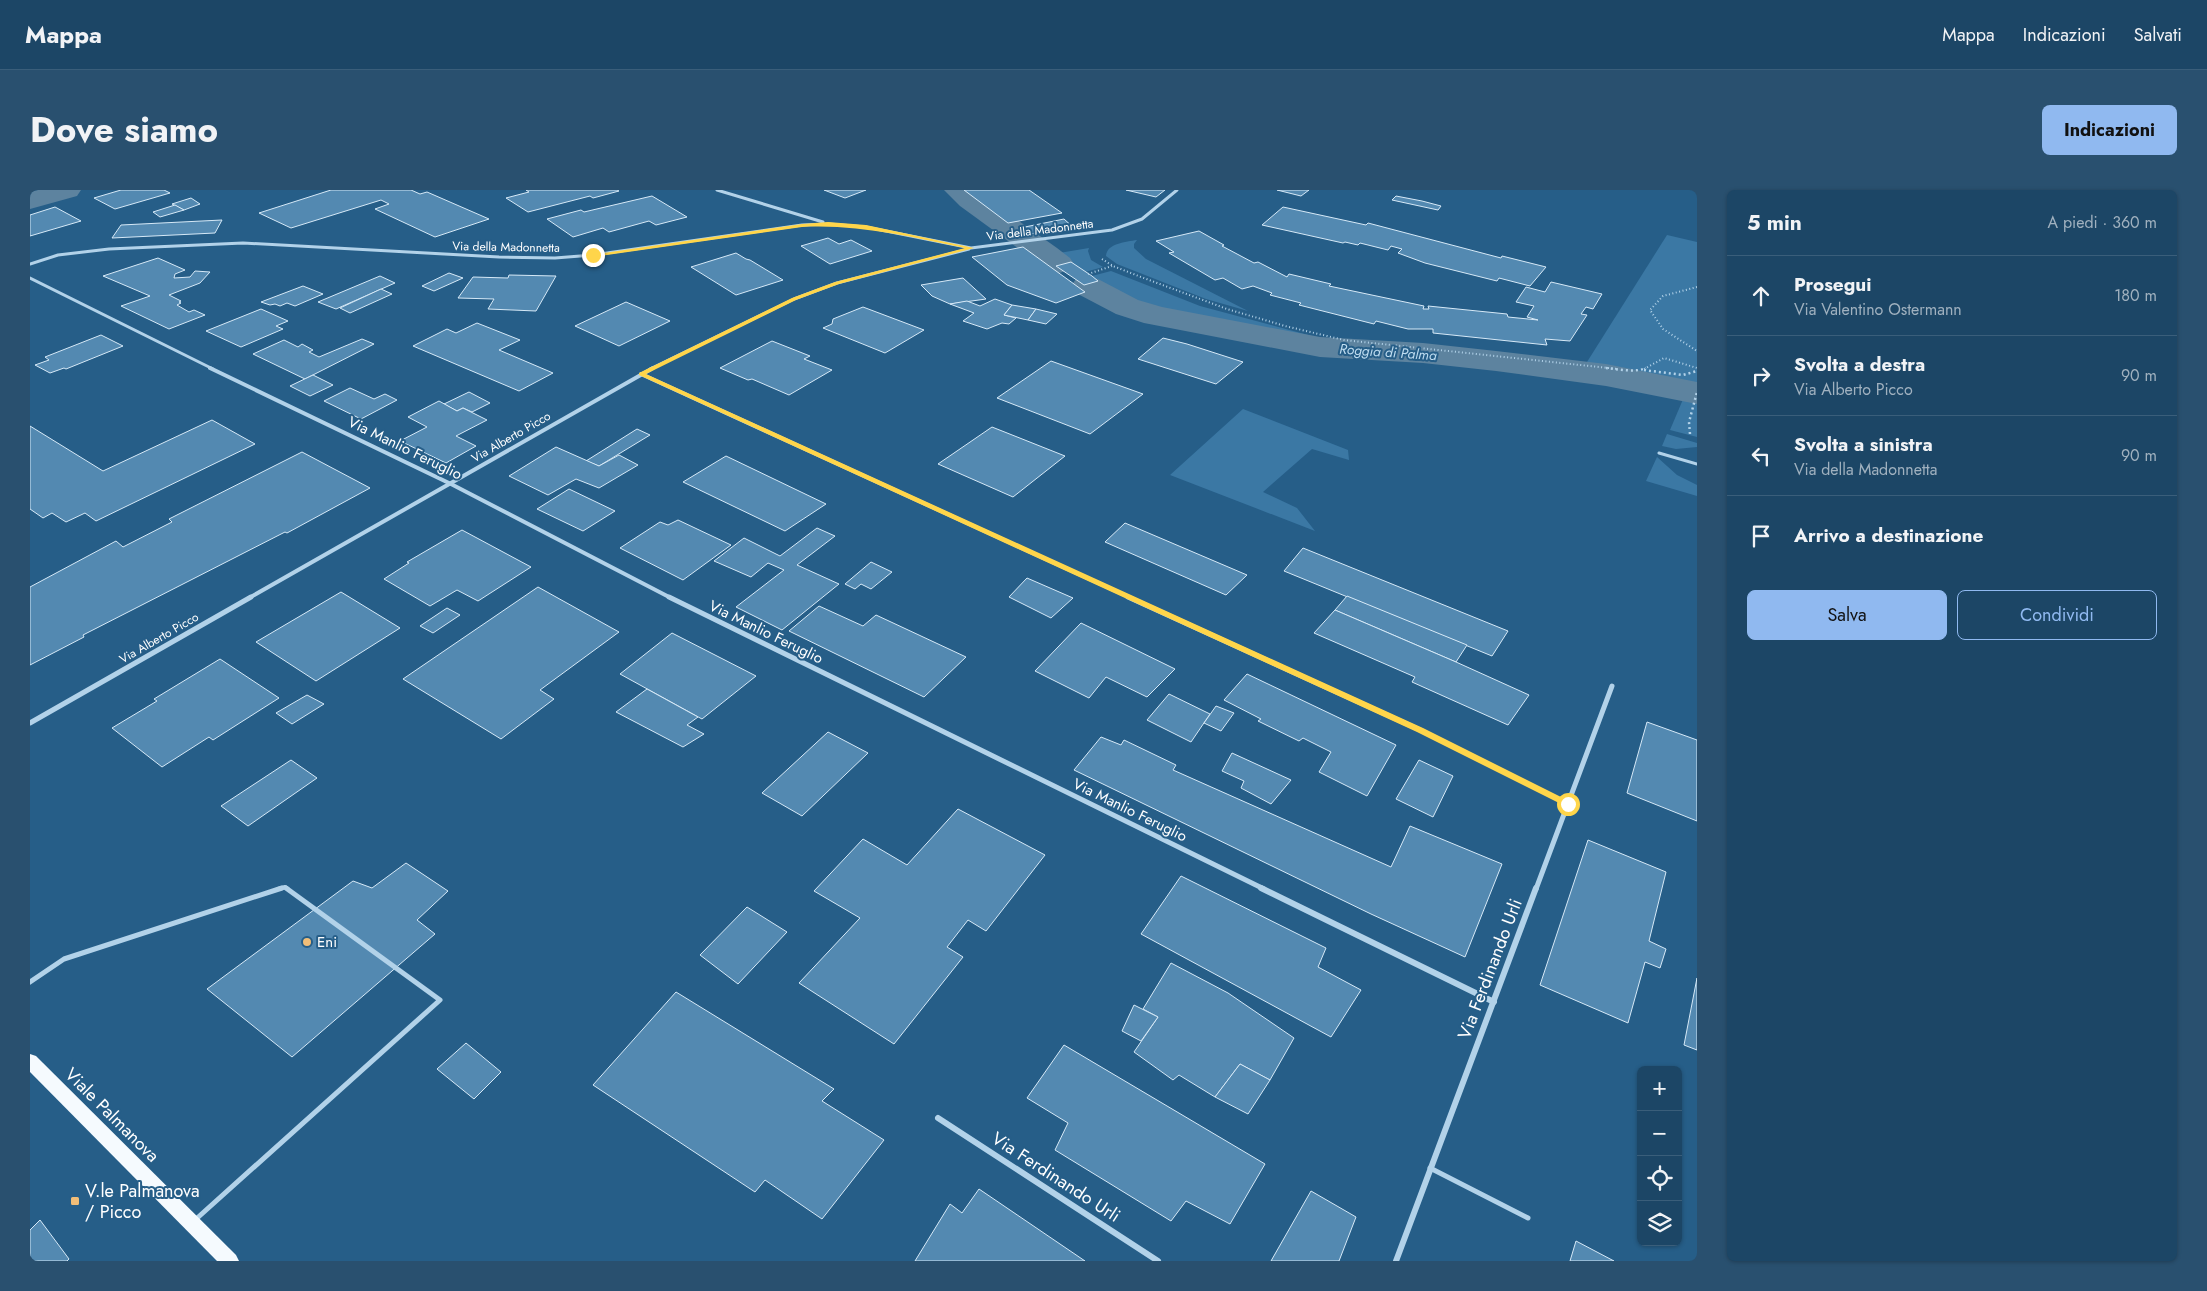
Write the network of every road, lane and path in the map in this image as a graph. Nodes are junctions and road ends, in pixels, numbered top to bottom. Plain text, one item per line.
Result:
1 (717, 190) edge
2 (1176, 190) edge
3 (828, 224) junction
4 (1112, 230) junction
5 (972, 248) junction
6 (30, 264) edge
7 (1113, 266) junction
8 (1088, 274) dead end
9 (30, 278) edge
10 (1697, 286) edge
11 (1697, 351) edge
12 (1643, 370) junction
13 (1697, 370) edge
14 (641, 374) junction
15 (1697, 392) edge
16 (1695, 412) edge
17 (1697, 437) edge
18 (1659, 453) dead end
19 (1697, 464) edge
20 (451, 484) junction
21 (1612, 686) dead end
22 (30, 723) edge
23 (1568, 804) junction
24 (30, 982) edge
25 (1494, 1002) junction
26 (30, 1061) edge
27 (938, 1118) dead end
28 (1430, 1168) junction
29 (1528, 1218) dead end
30 (192, 1223) junction
31 (230, 1261) edge
32 (1158, 1261) edge
33 (1396, 1261) edge

1 - 3 street
2 - 4 street, Via della Madonnetta
3 - 5 street, Via della Madonnetta
3 - 6 street, Via della Madonnetta
4 - 5 street, Via della Madonnetta
4 - 7 path
5 - 14 street, Via Alberto Picco
7 - 8 path
7 - 12 path
9 - 20 street, Via Manlio Feruglio
10 - 11 path
12 - 13 path
12 - 13 path
14 - 20 street, Via Alberto Picco
14 - 23 street
15 - 16 path
16 - 17 path
18 - 19 lane
20 - 22 street, Via Alberto Picco
20 - 25 street, Via Manlio Feruglio
21 - 23 street, Via Ferdinando Urli
23 - 25 street, Via Ferdinando Urli
24 - 30 lane
25 - 28 street, Via Ferdinando Urli
26 - 30 main road, Viale Palmanova
27 - 32 street, Via Ferdinando Urli
28 - 29 lane
28 - 33 street, Via Ferdinando Urli
30 - 31 main road, Viale Palmanova

